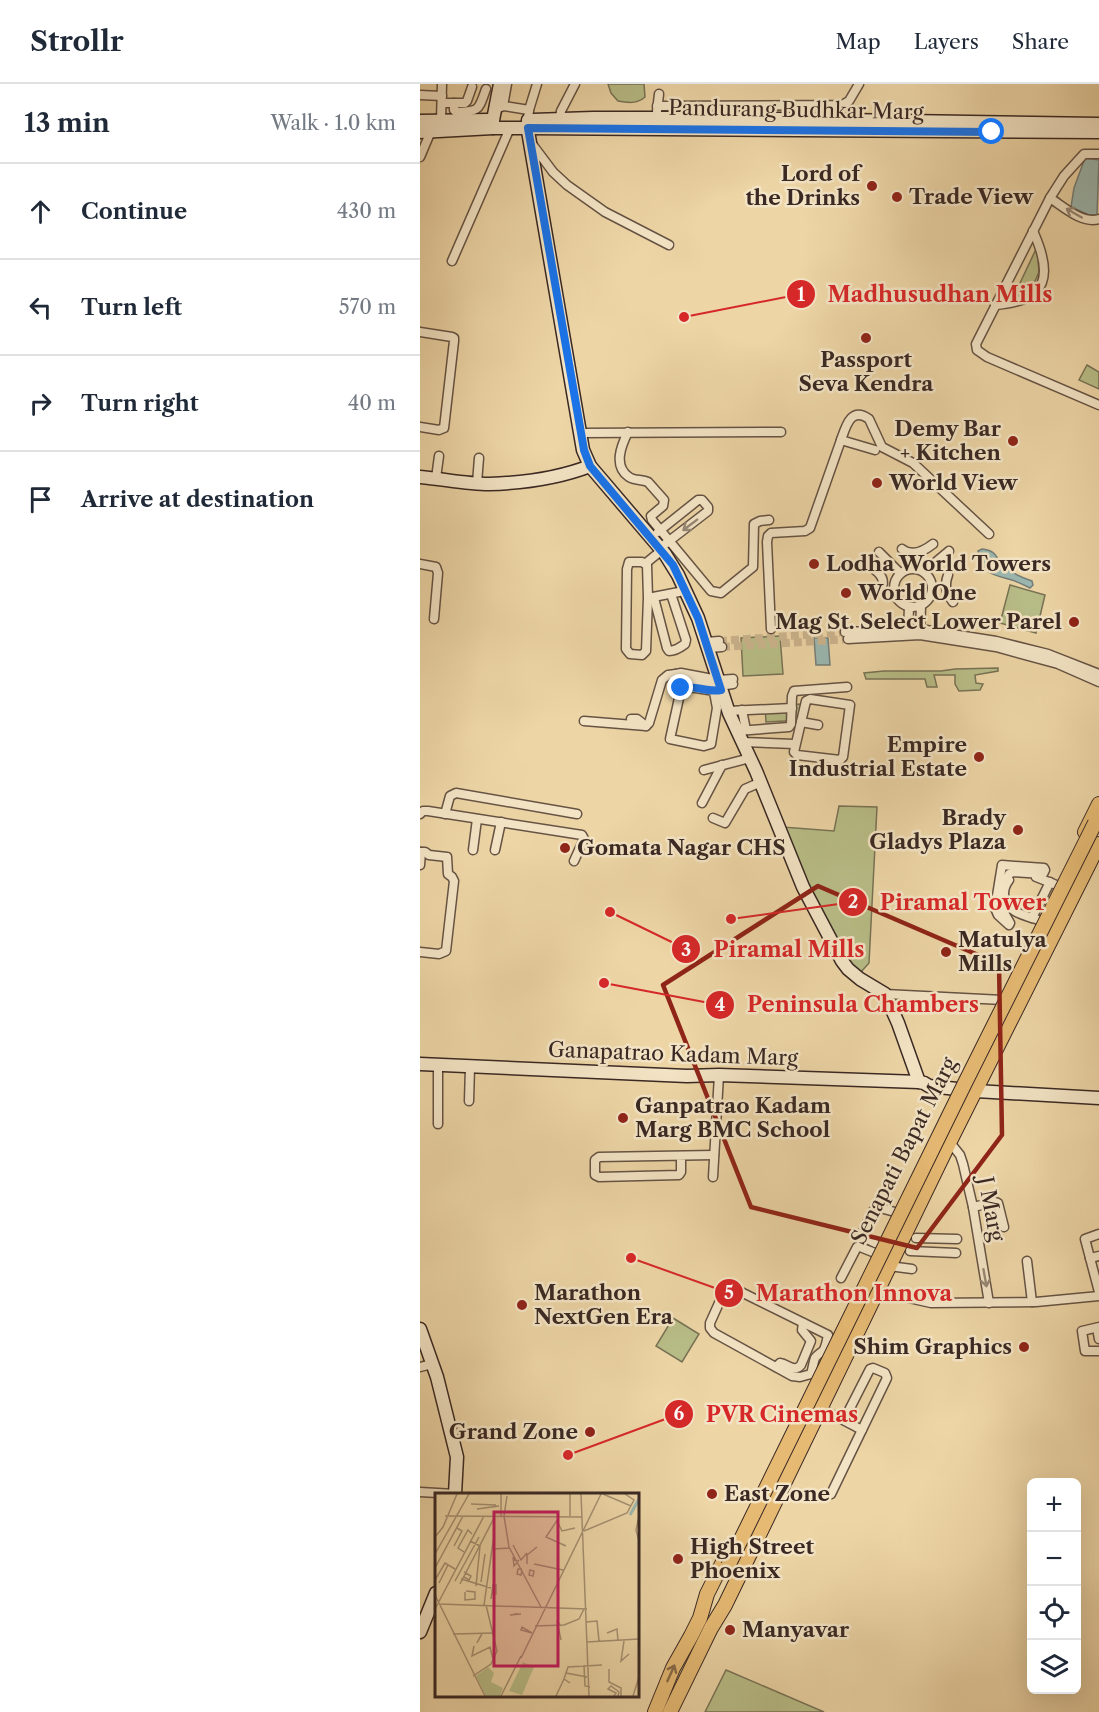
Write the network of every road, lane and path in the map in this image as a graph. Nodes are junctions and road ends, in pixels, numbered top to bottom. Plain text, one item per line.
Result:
1 (442, 84) edge
2 (500, 84) edge
3 (507, 84) edge
4 (537, 84) edge
5 (575, 84) edge
6 (859, 84) edge
7 (472, 87) dead end
8 (486, 89) dead end
9 (659, 94) dead end
10 (420, 95) edge
11 (442, 99) junction
12 (454, 103) junction
13 (753, 105) junction
14 (824, 105) junction
15 (657, 112) junction
16 (715, 112) junction
17 (496, 116) junction
18 (529, 119) junction
19 (560, 119) junction
20 (420, 120) edge
21 (441, 120) junction
22 (823, 120) junction
23 (753, 124) junction
24 (1099, 124) edge
25 (1032, 127) junction
26 (510, 128) junction
27 (426, 132) edge
28 (1099, 132) edge
29 (530, 141) junction
30 (1099, 153) edge
31 (420, 157) edge
32 (1050, 198) junction
33 (1099, 219) edge
34 (1033, 231) junction
35 (669, 245) dead end
36 (452, 261) dead end
37 (995, 305) junction
38 (420, 334) edge
39 (1099, 405) edge
40 (420, 427) edge
41 (420, 432) edge
42 (628, 432) junction
43 (781, 432) dead end
44 (580, 433) junction
45 (438, 435) dead end
46 (841, 440) junction
47 (875, 450) dead end
48 (439, 456) dead end
49 (479, 458) dead end
50 (590, 466) junction
51 (420, 477) edge
52 (436, 478) junction
53 (477, 483) junction
54 (769, 520) dead end
55 (655, 534) junction
56 (989, 534) dead end
57 (933, 544) dead end
58 (664, 546) junction
59 (902, 549) dead end
60 (949, 551) dead end
61 (879, 552) dead end
62 (917, 553) junction
63 (646, 563) junction
64 (420, 564) edge
65 (875, 570) dead end
66 (920, 570) junction
67 (900, 573) junction
68 (948, 575) dead end
69 (883, 582) junction
70 (894, 583) junction
71 (945, 586) junction
72 (933, 587) junction
73 (684, 591) junction
74 (877, 591) dead end
75 (671, 594) junction
76 (651, 598) junction
77 (953, 602) dead end
78 (921, 606) junction
79 (909, 607) junction
80 (434, 619) dead end
81 (771, 629) dead end
82 (908, 632) junction
83 (920, 632) junction
84 (847, 635) tunnel mouth
85 (720, 644) tunnel mouth
86 (707, 645) junction
87 (1060, 661) junction
88 (1099, 674) edge
89 (733, 681) dead end
90 (1099, 682) edge
91 (718, 687) junction
92 (847, 687) dead end
93 (792, 708) junction
94 (724, 709) junction
95 (741, 710) junction
96 (631, 719) dead end
97 (584, 721) dead end
98 (801, 722) junction
99 (818, 725) dead end
100 (646, 726) junction
101 (742, 734) junction
102 (794, 744) junction
103 (750, 758) junction
104 (722, 765) junction
105 (704, 770) dead end
106 (744, 778) dead end
107 (761, 782) junction
108 (748, 788) junction
109 (702, 803) dead end
110 (1099, 804) edge
111 (420, 814) edge
112 (444, 814) junction
113 (577, 814) dead end
114 (713, 818) dead end
115 (477, 819) junction
116 (501, 822) junction
117 (1098, 823) edge
118 (1099, 844) edge
119 (473, 850) dead end
120 (495, 850) dead end
121 (421, 852) edge
122 (574, 861) dead end
123 (420, 865) edge
124 (1006, 883) junction
125 (1054, 884) junction
126 (1005, 900) junction
127 (1037, 920) junction
128 (420, 952) edge
129 (885, 994) junction
130 (1003, 1000) junction
131 (1017, 1007) junction
132 (420, 1064) edge
133 (438, 1065) junction
134 (470, 1067) junction
135 (719, 1075) junction
136 (922, 1083) junction
137 (961, 1086) junction
138 (978, 1087) junction
139 (1099, 1091) edge
140 (1047, 1092) junction
141 (1099, 1098) edge
142 (469, 1101) dead end
143 (438, 1124) dead end
144 (936, 1133) junction
145 (950, 1141) junction
146 (714, 1155) junction
147 (681, 1156) junction
148 (713, 1178) dead end
149 (973, 1206) junction
150 (895, 1212) junction
151 (1004, 1227) dead end
152 (1099, 1234) edge
153 (916, 1238) dead end
154 (957, 1239) dead end
155 (875, 1247) junction
156 (910, 1251) dead end
157 (957, 1253) dead end
158 (1094, 1257) edge
159 (1027, 1261) dead end
160 (889, 1266) junction
161 (912, 1269) dead end
162 (841, 1278) dead end
163 (858, 1286) junction
164 (876, 1291) junction
165 (1099, 1294) edge
166 (1034, 1302) junction
167 (989, 1303) junction
168 (803, 1323) junction
169 (1098, 1328) edge
170 (420, 1329) edge
171 (1099, 1339) edge
172 (1099, 1351) edge
173 (819, 1360) junction
174 (426, 1365) edge
175 (841, 1365) junction
176 (776, 1367) junction
177 (802, 1403) junction
178 (820, 1410) junction
179 (844, 1420) junction
180 (862, 1430) junction
181 (420, 1492) edge
182 (438, 1493) edge
183 (455, 1493) edge
184 (831, 1494) dead end
185 (731, 1568) junction
186 (435, 1595) edge
187 (700, 1618) junction
188 (711, 1628) junction
189 (420, 1632) edge
190 (655, 1712) edge
191 (670, 1712) edge

1 - 11 street
2 - 17 main road
3 - 17 street
4 - 18 street
5 - 19 street
6 - 14 street
7 - 12 street
8 - 12 street
9 - 15 street
10 - 11 street
11 - 12 street
11 - 21 street
13 - 14 street
13 - 16 street
13 - 23 street
14 - 22 street
15 - 16 main road, Pandurang Budhkar Marg
15 - 19 main road, Pandurang Budhkar Marg
16 - 23 main road, Pandurang Budhkar Marg
17 - 18 main road, Pandurang Budhkar Marg
17 - 21 main road, Pandurang Budhkar Marg
17 - 26 main road, Pandurang Budhkar Marg
17 - 27 main road, Pandurang Budhkar Marg
18 - 19 main road, Pandurang Budhkar Marg
18 - 23 main road, Pandurang Budhkar Marg
18 - 26 main road, Pandurang Budhkar Marg
18 - 29 main road
20 - 21 main road, Pandurang Budhkar Marg
22 - 23 main road, Pandurang Budhkar Marg
22 - 25 main road, Pandurang Budhkar Marg
23 - 25 main road, Pandurang Budhkar Marg
24 - 25 main road, Pandurang Budhkar Marg
25 - 28 main road, Pandurang Budhkar Marg
26 - 36 street
27 - 31 street
29 - 35 street
29 - 44 main road
30 - 32 street
33 -> 32 street
32 - 34 street
34 - 37 street
34 - 37 street
37 - 39 street
38 - 40 street
41 - 45 street
42 - 43 street
42 - 44 street
42 - 55 street
44 - 50 main road
46 - 47 street
46 - 56 street
46 - 81 street
48 - 52 street
49 - 53 street
50 - 53 main road
50 - 55 main road
51 - 52 main road
52 - 53 main road
54 - 58 street
55 - 58 main road
55 -> 58 street
57 - 62 street
58 - 63 street
58 - 73 main road
59 - 62 street
60 - 66 street
61 - 67 street
62 - 66 street
63 - 76 street
63 - 76 street
64 - 80 street
65 - 69 street
66 - 67 street
66 - 72 street
67 - 70 street
68 - 71 street
69 - 70 street
69 - 74 street
70 - 79 street
71 - 72 street
71 - 77 street
72 - 78 street
73 - 75 street
73 - 86 main road
75 - 76 street
75 - 76 street
78 - 79 street
78 - 83 street
79 - 82 street
82 - 83 street
82 - 84 street
83 - 87 street
85 - 86 street
86 - 91 main road
87 - 88 street
87 - 90 street
89 - 91 street
91 - 94 main road
91 - 94 street
91 - 100 street
92 - 93 street
93 - 95 street
93 - 101 street
94 - 95 street
94 - 101 main road
95 - 101 street
96 - 100 street
97 - 100 street
98 - 99 street
98 - 102 street
98 - 102 street
101 - 102 street
101 - 103 main road
103 - 104 street
103 - 107 main road
104 - 105 street
104 - 109 street
106 - 108 street
107 - 108 street
107 - 129 main road
108 - 114 street
110 - 125 main road, Senapati Bapat Marg
111 - 112 street
112 - 113 street
112 - 115 street
115 - 116 street
115 - 119 street
116 - 120 street
116 - 122 street
117 - 185 main road, bridge
118 - 131 main road, Senapati Bapat Marg
121 - 123 street
121 - 128 street
124 - 125 street
124 - 126 street
124 - 126 street
125 - 127 main road, Senapati Bapat Marg
126 - 127 street
127 - 130 main road, Senapati Bapat Marg
129 - 130 street
129 - 136 main road
130 - 131 street
130 - 137 main road, Senapati Bapat Marg
131 - 138 main road, Senapati Bapat Marg
132 - 133 main road, Ganapatrao Kadam Marg
133 - 134 main road, Ganapatrao Kadam Marg
133 - 143 street
134 - 135 main road, Ganapatrao Kadam Marg
134 - 142 street
135 - 136 main road, Ganapatrao Kadam Marg
135 - 146 street
136 - 137 main road, Ganapatrao Kadam Marg
137 - 138 main road, Ganapatrao Kadam Marg
137 - 144 main road, Senapati Bapat Marg
138 - 140 main road, Ganapatrao Kadam Marg
138 - 145 main road, Senapati Bapat Marg
139 - 140 main road, Ganapatrao Kadam Marg
140 - 141 main road, Ganapatrao Kadam Marg
144 - 145 street
144 - 150 main road, Senapati Bapat Marg
145 - 149 street, J Marg
145 - 160 main road, Senapati Bapat Marg
146 - 147 street
146 - 148 street
147 - 147 street
149 - 151 street
149 -> 167 street, J Marg
150 - 155 main road, Senapati Bapat Marg
150 - 155 street
152 - 158 street
153 - 154 street
155 - 162 street
155 - 163 main road, Senapati Bapat Marg
156 - 157 street
158 - 165 street
159 - 166 street
160 - 161 street
160 - 164 main road, Senapati Bapat Marg
163 - 164 street
163 - 173 main road, Senapati Bapat Marg
164 - 167 street
164 - 175 main road, Senapati Bapat Marg
165 - 166 street
166 - 167 street
168 - 173 street
168 - 176 street
168 - 176 street
169 - 171 street
169 - 172 street
170 - 174 main road
173 - 175 street
173 - 176 street
173 - 177 main road, Senapati Bapat Marg
174 - 183 main road
175 - 178 main road, Senapati Bapat Marg
177 - 178 main road
177 - 187 main road, Senapati Bapat Marg
178 - 179 street
178 - 188 main road, Senapati Bapat Marg
179 - 180 street
179 - 180 street
180 - 184 street
181 - 182 street
185 - 187 main road
185 - 188 main road
186 - 189 main road
190 -> 187 main road, Senapati Bapat Marg
188 - 191 main road, Senapati Bapat Marg

